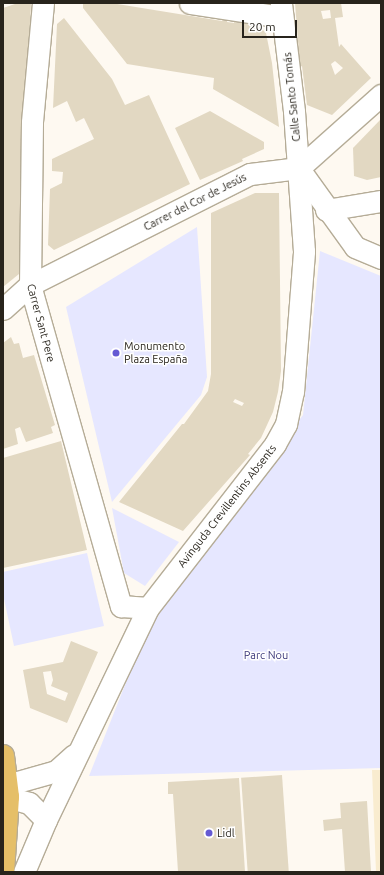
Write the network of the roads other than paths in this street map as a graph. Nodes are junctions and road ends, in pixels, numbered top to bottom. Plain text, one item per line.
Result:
1 (43, 3) edge
2 (190, 3) edge
3 (281, 10) edge
4 (381, 95) edge
5 (299, 168) junction
6 (381, 201) edge
7 (326, 210) junction
8 (381, 258) edge
9 (30, 285) junction
10 (3, 309) edge
11 (148, 608) junction
12 (80, 750) junction
13 (3, 756) edge
14 (5, 791) edge
15 (46, 820) junction
16 (3, 872) edge
17 (24, 872) edge

1 - 9 street, Carrer Sant Pere
2 - 3 street
3 - 5 street, Calle Santo Tomás
4 - 5 street
5 - 7 street
5 - 9 street, Carrer del Cor de Jesús
5 - 11 street, Avinguda Crevillentins Absents
6 - 7 street
7 - 8 street
9 - 10 street, Carrer del Cor de Jesús
9 - 11 street, Carrer Sant Pere
11 - 12 street, Avinguda Crevillentins Absents
12 - 14 street, Avinguda Crevillentins Absents
12 - 15 street, Avinguda Crevillentins Absents
13 - 14 highway
14 - 15 street
14 - 16 highway
15 - 17 street, Avinguda Crevillentins Absents

